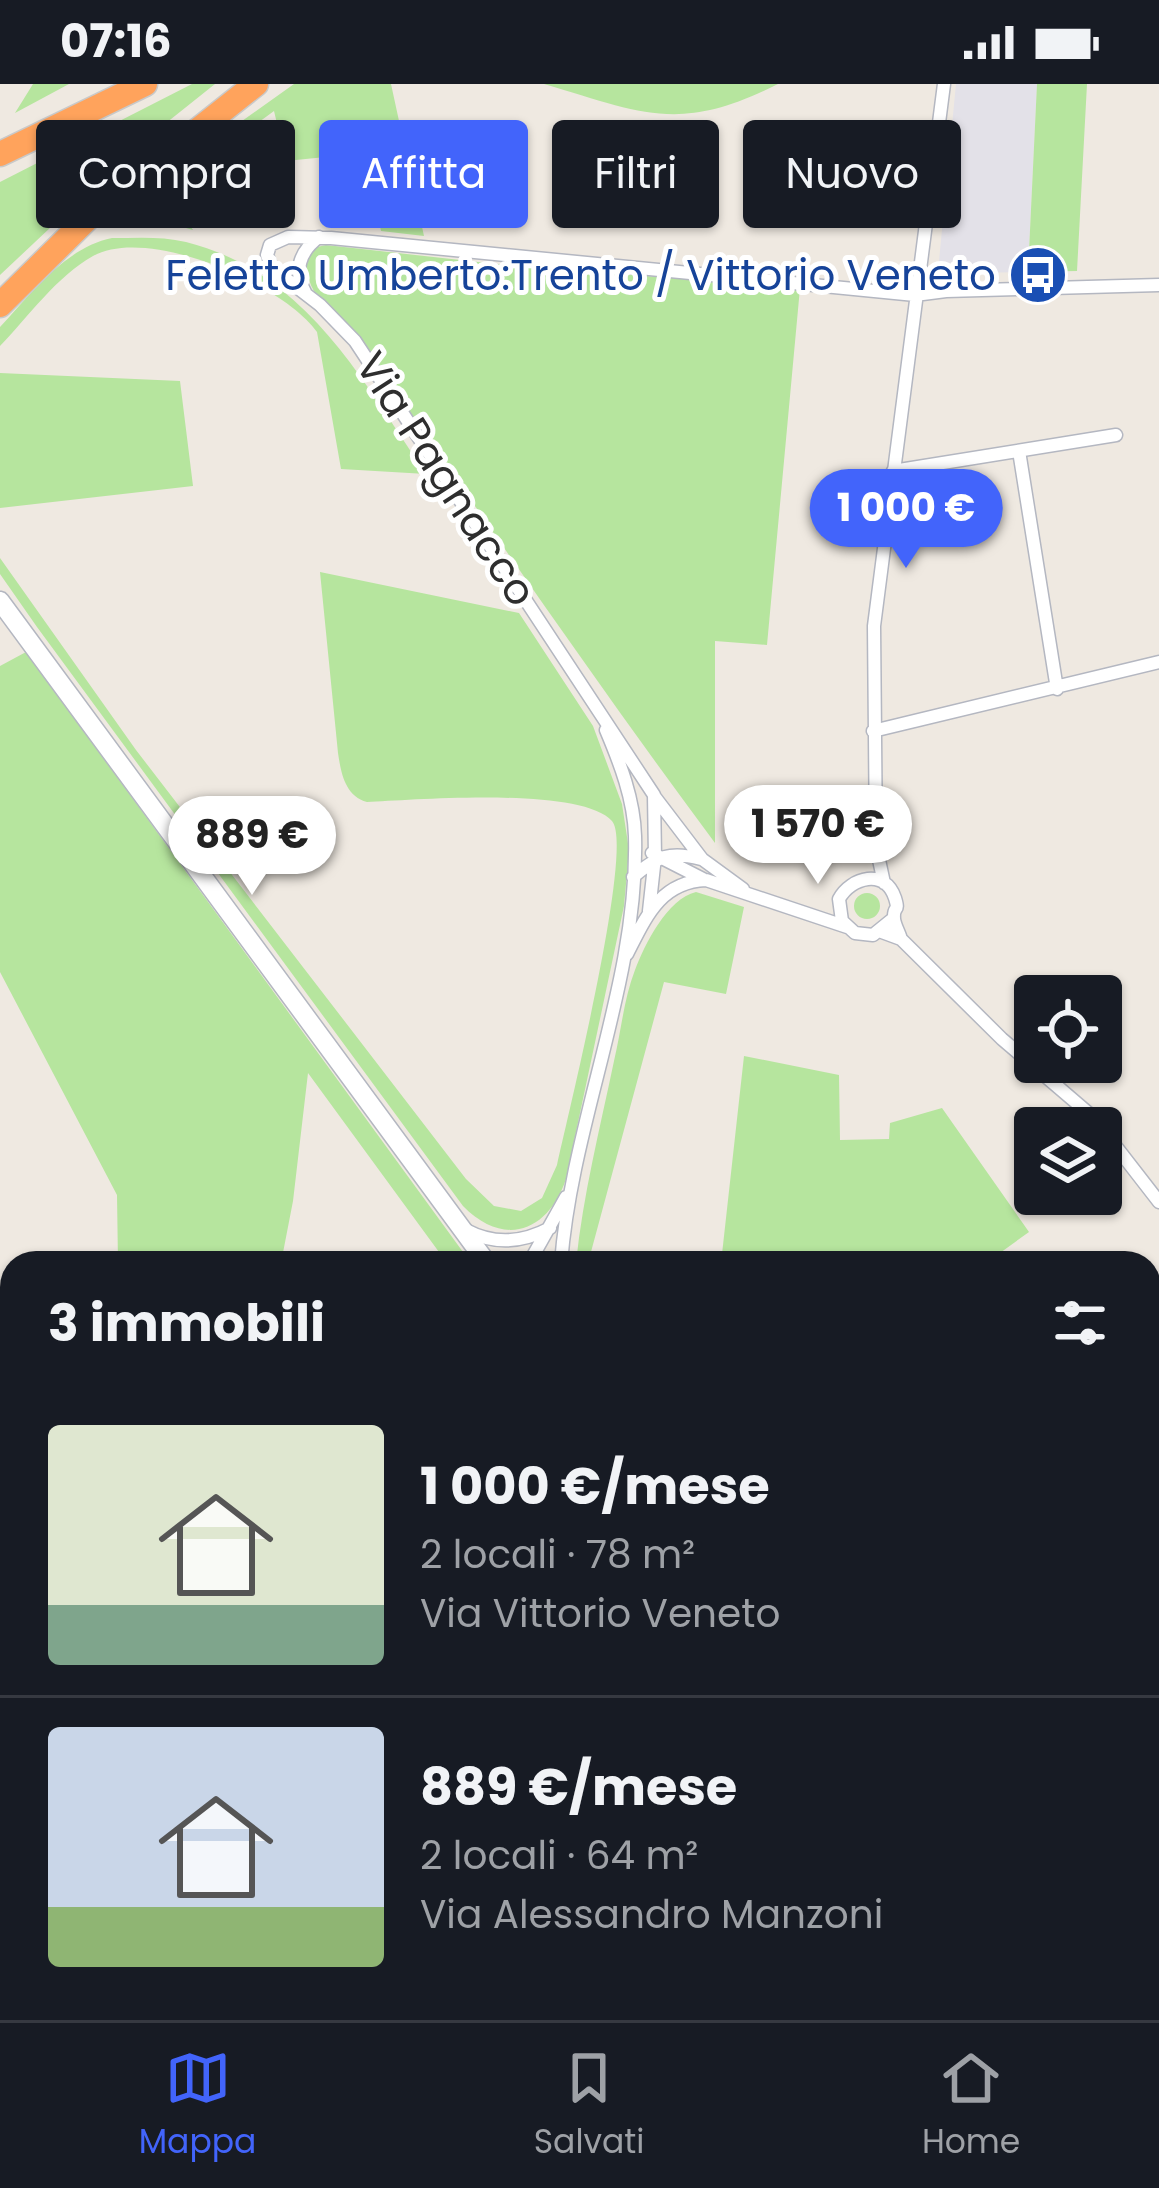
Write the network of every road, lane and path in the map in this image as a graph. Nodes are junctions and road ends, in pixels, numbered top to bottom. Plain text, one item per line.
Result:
1 (145, 84) edge
2 (256, 84) edge
3 (278, 84) edge
4 (944, 84) edge
5 (210, 120) edge
6 (216, 120) edge
7 (0, 154) edge
8 (78, 228) edge
9 (319, 237) junction
10 (1159, 285) edge
11 (305, 293) junction
12 (915, 296) junction
13 (6, 301) edge
14 (1116, 435) dead end
15 (1019, 451) junction
16 (893, 471) junction
17 (0, 602) edge
18 (1159, 662) edge
19 (1057, 688) junction
20 (597, 708) junction
21 (873, 731) junction
22 (654, 795) junction
23 (635, 834) junction
24 (875, 846) junction
25 (655, 857) junction
26 (702, 859) junction
27 (633, 877) junction
28 (862, 879) junction
29 (706, 880) junction
30 (884, 883) junction
31 (757, 899) junction
32 (839, 899) junction
33 (649, 911) junction
34 (811, 916) junction
35 (894, 917) junction
36 (847, 927) junction
37 (882, 932) junction
38 (902, 939) junction
39 (621, 965) junction
40 (574, 1179) junction
41 (1159, 1202) edge
42 (461, 1228) junction
43 (550, 1228) junction
44 (478, 1251) edge
45 (536, 1251) edge
46 (562, 1251) edge

1 - 7 highway
2 - 5 highway
3 - 6 highway
4 - 12 street
8 - 13 highway
9 - 11 street
9 - 11 street, Via Pagnacco
9 - 12 street
10 - 12 street
11 - 20 street, Via Pagnacco
12 - 16 street
14 - 15 street
15 - 16 street
15 - 19 street
16 - 21 street
17 - 42 street
18 - 19 street
19 - 21 street
20 - 22 street, Via Pagnacco
20 - 23 street, Via Pagnacco
21 - 24 street
22 - 25 street, Via Pagnacco
22 - 26 street, Via Pagnacco
23 - 25 street, Via Pagnacco
23 - 27 street, Via Pagnacco
24 - 28 street
24 - 30 street
25 - 26 street
25 - 27 street
25 - 29 street, Via Pagnacco
25 - 33 street, Via Pagnacco
26 - 31 street, Via Pagnacco
27 - 39 street, Via Pagnacco
28 - 30 street
28 - 32 street
29 - 31 street, Via Pagnacco
29 - 33 street, Via Pagnacco
30 - 35 street
31 - 34 street, Via Pagnacco
32 - 34 street
32 - 36 street
33 - 39 street, Via Pagnacco
34 - 36 street, Via Pagnacco
35 - 37 street
35 - 38 street
36 - 37 street
37 - 38 street
38 - 41 street
39 - 40 street, Via Pagnacco
40 - 43 street, Via Pagnacco
40 - 46 street, Via Pagnacco
42 - 43 street
42 - 44 street
43 - 45 street, Via Pagnacco

